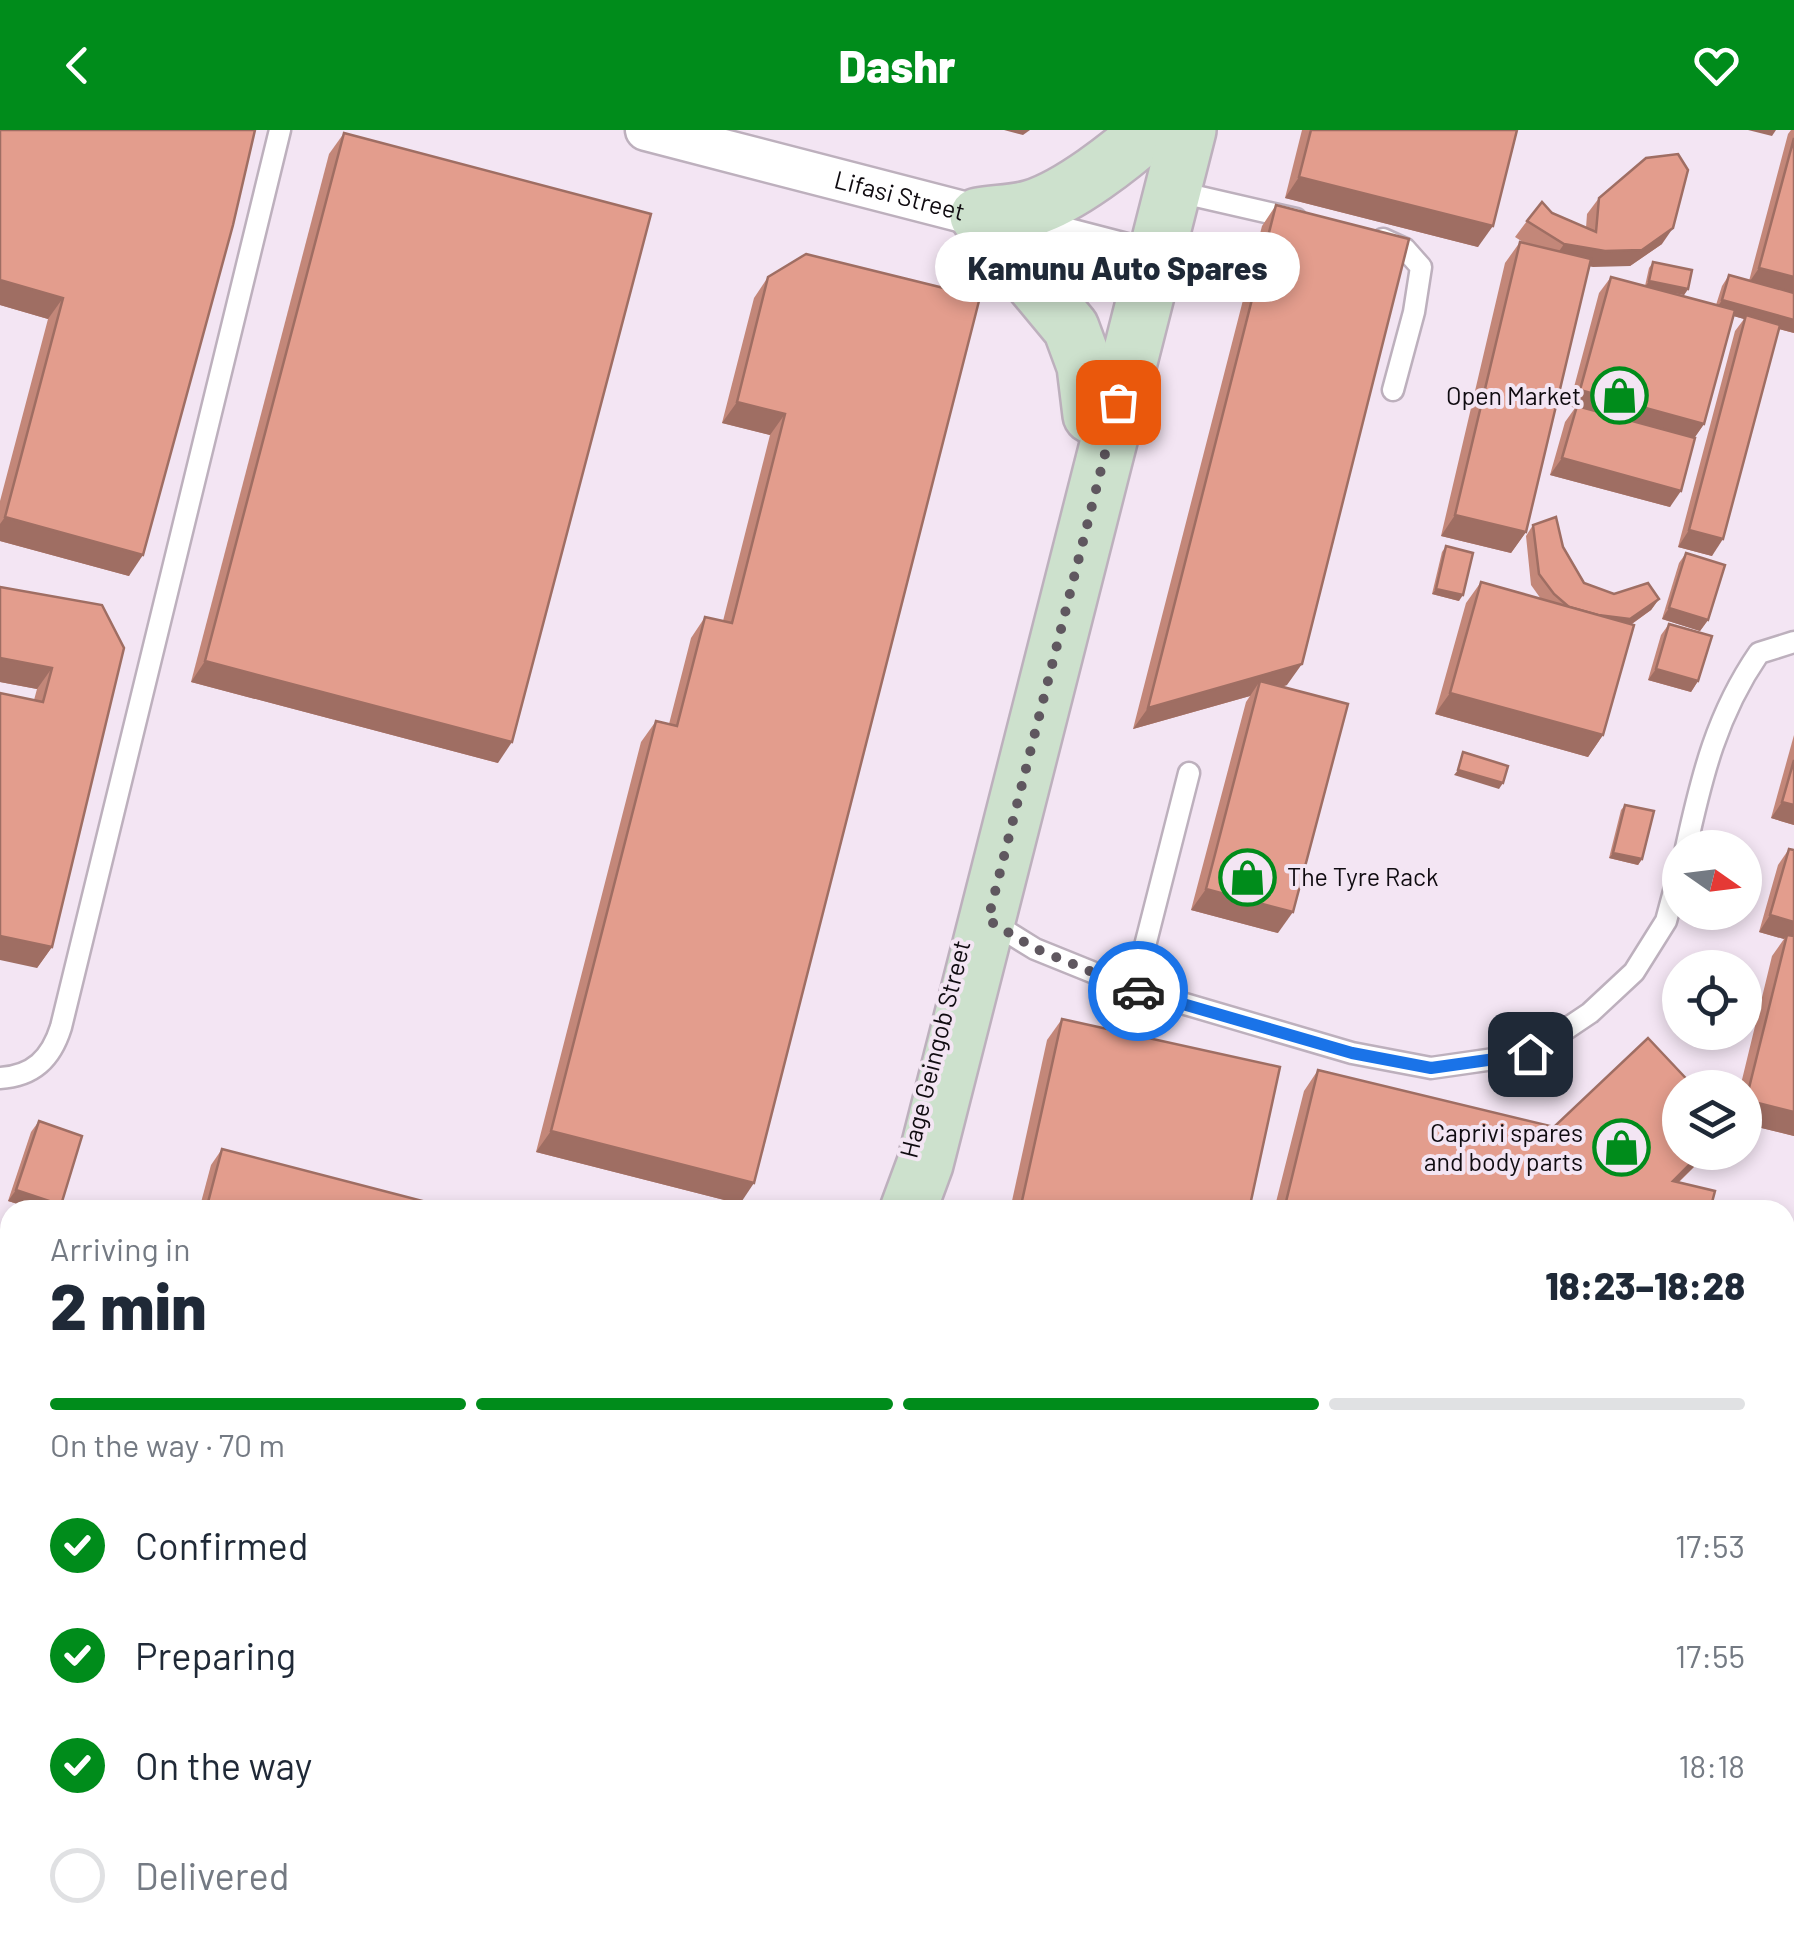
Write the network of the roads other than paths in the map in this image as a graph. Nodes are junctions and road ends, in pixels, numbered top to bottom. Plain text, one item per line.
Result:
1 (280, 130) edge
2 (646, 130) edge
3 (1150, 130) edge
4 (1163, 130) edge
5 (1188, 130) edge
6 (1172, 190) junction
7 (978, 216) junction
8 (1308, 222) edge
9 (1366, 236) edge
10 (1142, 258) junction
11 (1393, 390) dead end
12 (1092, 415) junction
13 (1794, 642) edge
14 (1190, 773) dead end
15 (1690, 830) edge
16 (988, 920) junction
17 (1662, 927) edge
18 (1134, 990) junction
19 (0, 1078) edge
20 (897, 1200) edge
21 (912, 1200) edge

1 - 19 lane
2 - 7 street, Lifasi Street
3 - 7 street
4 - 10 street, Hage Geingob Street
5 - 6 street, Hage Geingob Street
6 - 8 lane
6 - 10 street, Hage Geingob Street
7 - 10 street, Lifasi Street
7 - 12 street
9 - 11 lane
10 - 12 street, Hage Geingob Street
10 - 16 street, Hage Geingob Street
12 - 20 street, Hage Geingob Street
13 - 15 lane
14 - 18 lane
16 - 18 lane
16 - 21 street, Hage Geingob Street
17 - 18 lane

